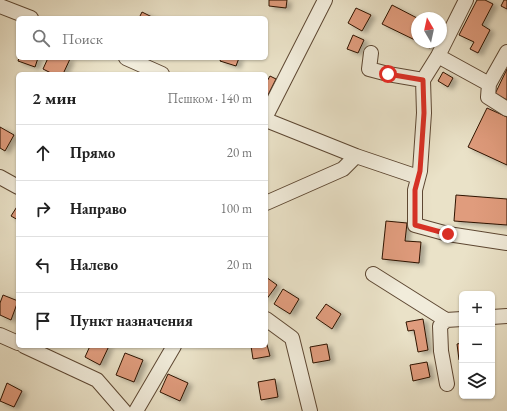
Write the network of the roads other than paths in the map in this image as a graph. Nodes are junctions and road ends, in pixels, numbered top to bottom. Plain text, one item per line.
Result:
1 (325, 0) edge
2 (466, 0) edge
3 (0, 6) edge
4 (26, 16) edge
5 (507, 52) edge
6 (371, 53) dead end
7 (438, 56) junction
8 (130, 60) edge
9 (158, 72) edge
10 (423, 80) junction
11 (489, 84) junction
12 (507, 109) edge
13 (268, 112) edge
14 (268, 121) edge
15 (356, 156) junction
16 (0, 177) edge
17 (418, 177) junction
18 (16, 186) edge
19 (268, 201) edge
20 (507, 243) edge
21 (373, 274) dead end
22 (507, 316) edge
23 (495, 317) edge
24 (459, 319) edge
25 (446, 320) junction
26 (268, 321) edge
27 (0, 335) edge
28 (16, 342) edge
29 (28, 348) edge
30 (173, 348) edge
31 (447, 384) dead end
32 (124, 411) edge
33 (136, 411) edge
34 (310, 411) edge

1 - 13 street
2 - 7 street
3 - 4 street
5 - 11 street
6 - 10 street
7 - 10 street
7 - 11 street
8 - 9 street
10 - 17 street
11 - 12 street
14 - 15 street
15 - 17 street
15 - 19 street
16 - 18 street
17 - 20 street
21 - 25 street
22 - 23 street
24 - 25 street
25 - 31 street
26 - 34 street
27 - 28 street
29 - 32 street
30 - 33 street

